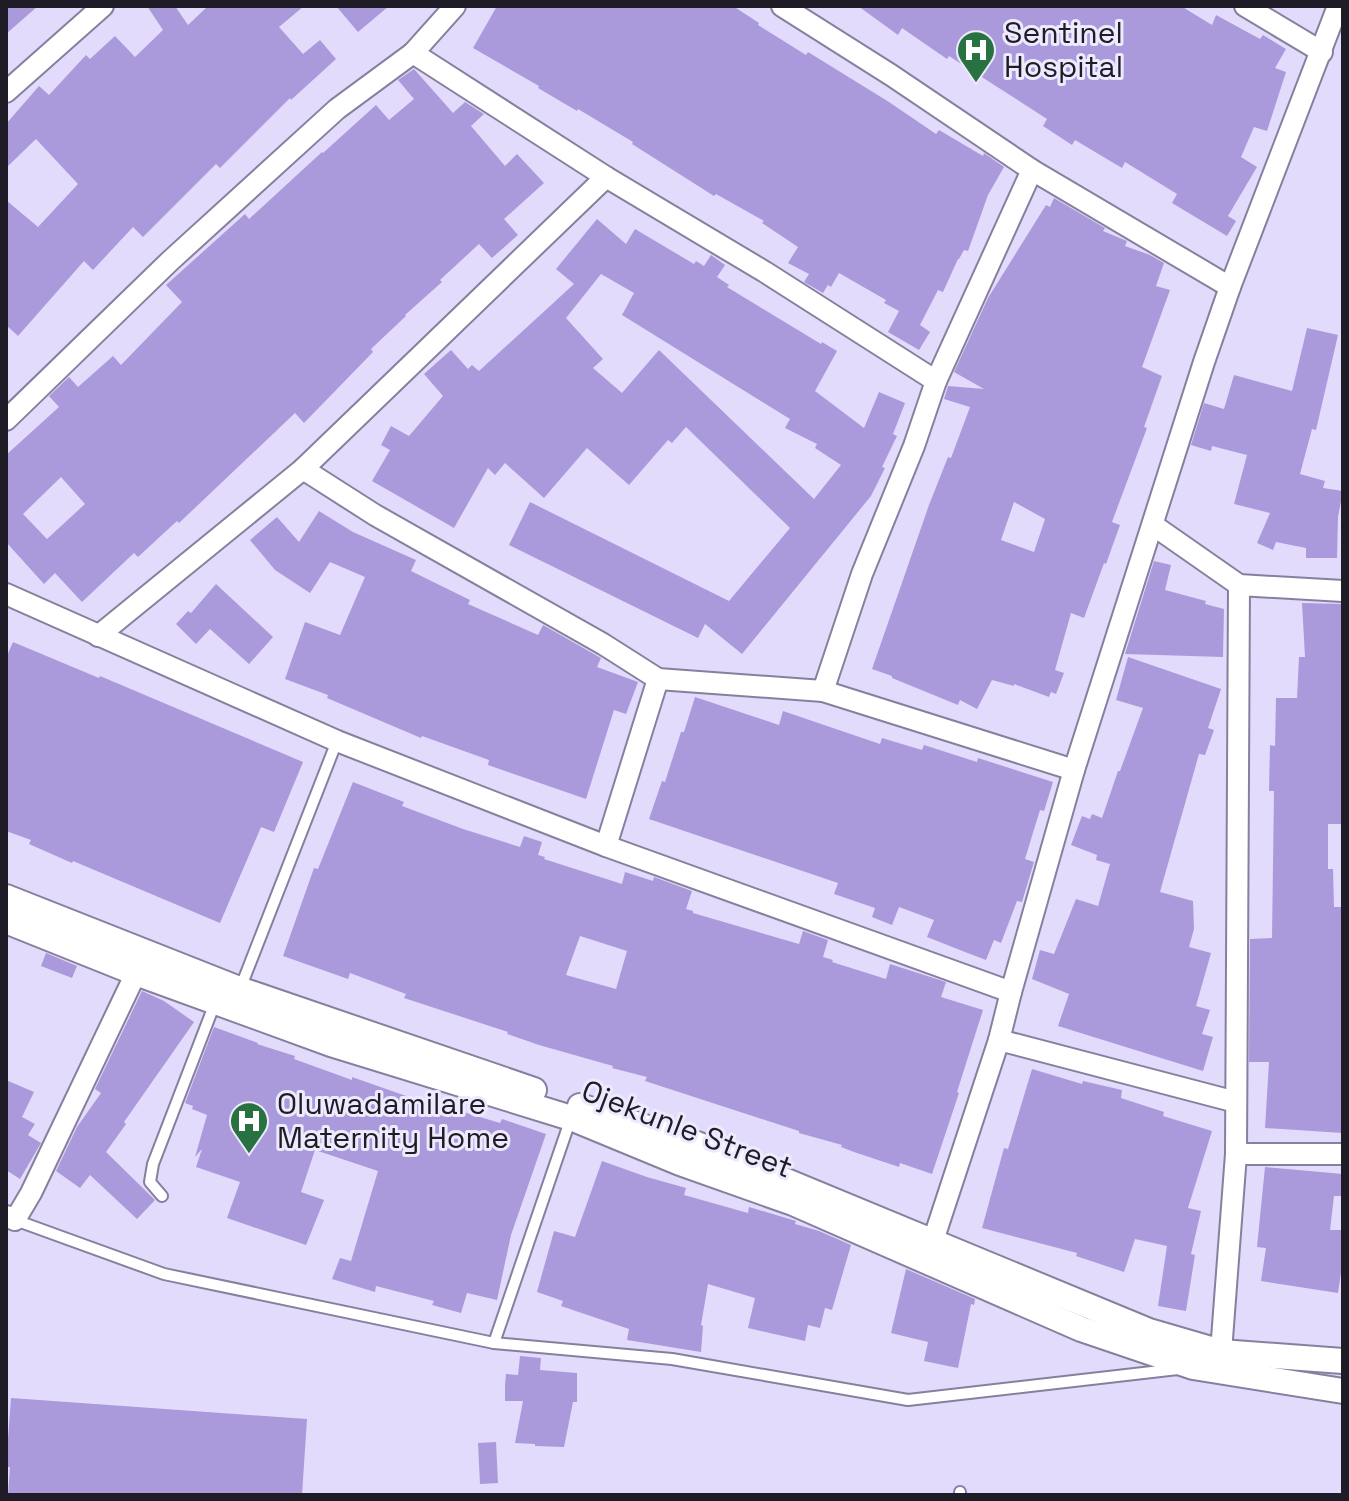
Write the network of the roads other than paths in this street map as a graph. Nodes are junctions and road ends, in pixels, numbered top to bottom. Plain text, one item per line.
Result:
1 (103, 6) edge
2 (455, 6) edge
3 (782, 6) edge
4 (1245, 6) edge
5 (1338, 6) edge
6 (1322, 52) junction
7 (413, 53) junction
8 (6, 92) edge
9 (1032, 170) junction
10 (606, 177) junction
11 (1230, 287) junction
12 (936, 381) junction
13 (6, 420) edge
14 (303, 469) junction
15 (1153, 525) junction
16 (1239, 585) junction
17 (1343, 591) edge
18 (6, 594) edge
19 (98, 636) junction
20 (658, 679) junction
21 (823, 691) junction
22 (337, 741) junction
23 (1074, 770) junction
24 (606, 846) junction
25 (6, 897) edge
26 (6, 921) edge
27 (142, 963) junction
28 (239, 989) junction
29 (1011, 992) junction
30 (215, 1003) junction
31 (999, 1040) junction
32 (1236, 1102) junction
33 (571, 1118) junction
34 (1236, 1154) junction
35 (1343, 1154) edge
36 (162, 1196) dead end
37 (10, 1218) edge
38 (930, 1251) junction
39 (494, 1343) junction
40 (1221, 1352) junction
41 (1343, 1361) edge
42 (1193, 1367) junction
43 (1343, 1391) edge

1 - 8 street
2 - 7 street
3 - 9 street
4 - 6 street
5 - 6 street
6 - 11 street
7 - 10 street
7 - 13 street
9 - 11 street
9 - 12 street
10 - 12 street
10 - 14 street
11 - 15 street
12 - 21 street
14 - 19 street
14 - 20 street
15 - 16 street
15 - 23 street
16 - 17 street
16 - 32 street
18 - 19 street
19 - 22 street
20 - 21 street
20 - 24 street
21 - 23 street
22 - 24 street
22 - 28 lane
23 - 29 street
24 - 29 street
25 - 27 street, Ojekunle Street
26 - 27 street, Ojekunle Street
27 - 28 street, Ojekunle Street
27 - 30 street, Ojekunle Street
27 - 37 street
28 - 38 street, Ojekunle Street
29 - 31 street
30 - 33 street, Ojekunle Street
30 - 36 lane
31 - 32 street
31 - 38 street
32 - 34 street
33 - 38 street, Ojekunle Street
33 - 39 lane
34 - 35 street
34 - 40 street
37 - 39 lane
38 - 40 street, Ojekunle Street
38 - 42 street, Ojekunle Street
39 - 42 lane
40 - 41 street, Ojekunle Street
42 - 43 street, Ojekunle Street

